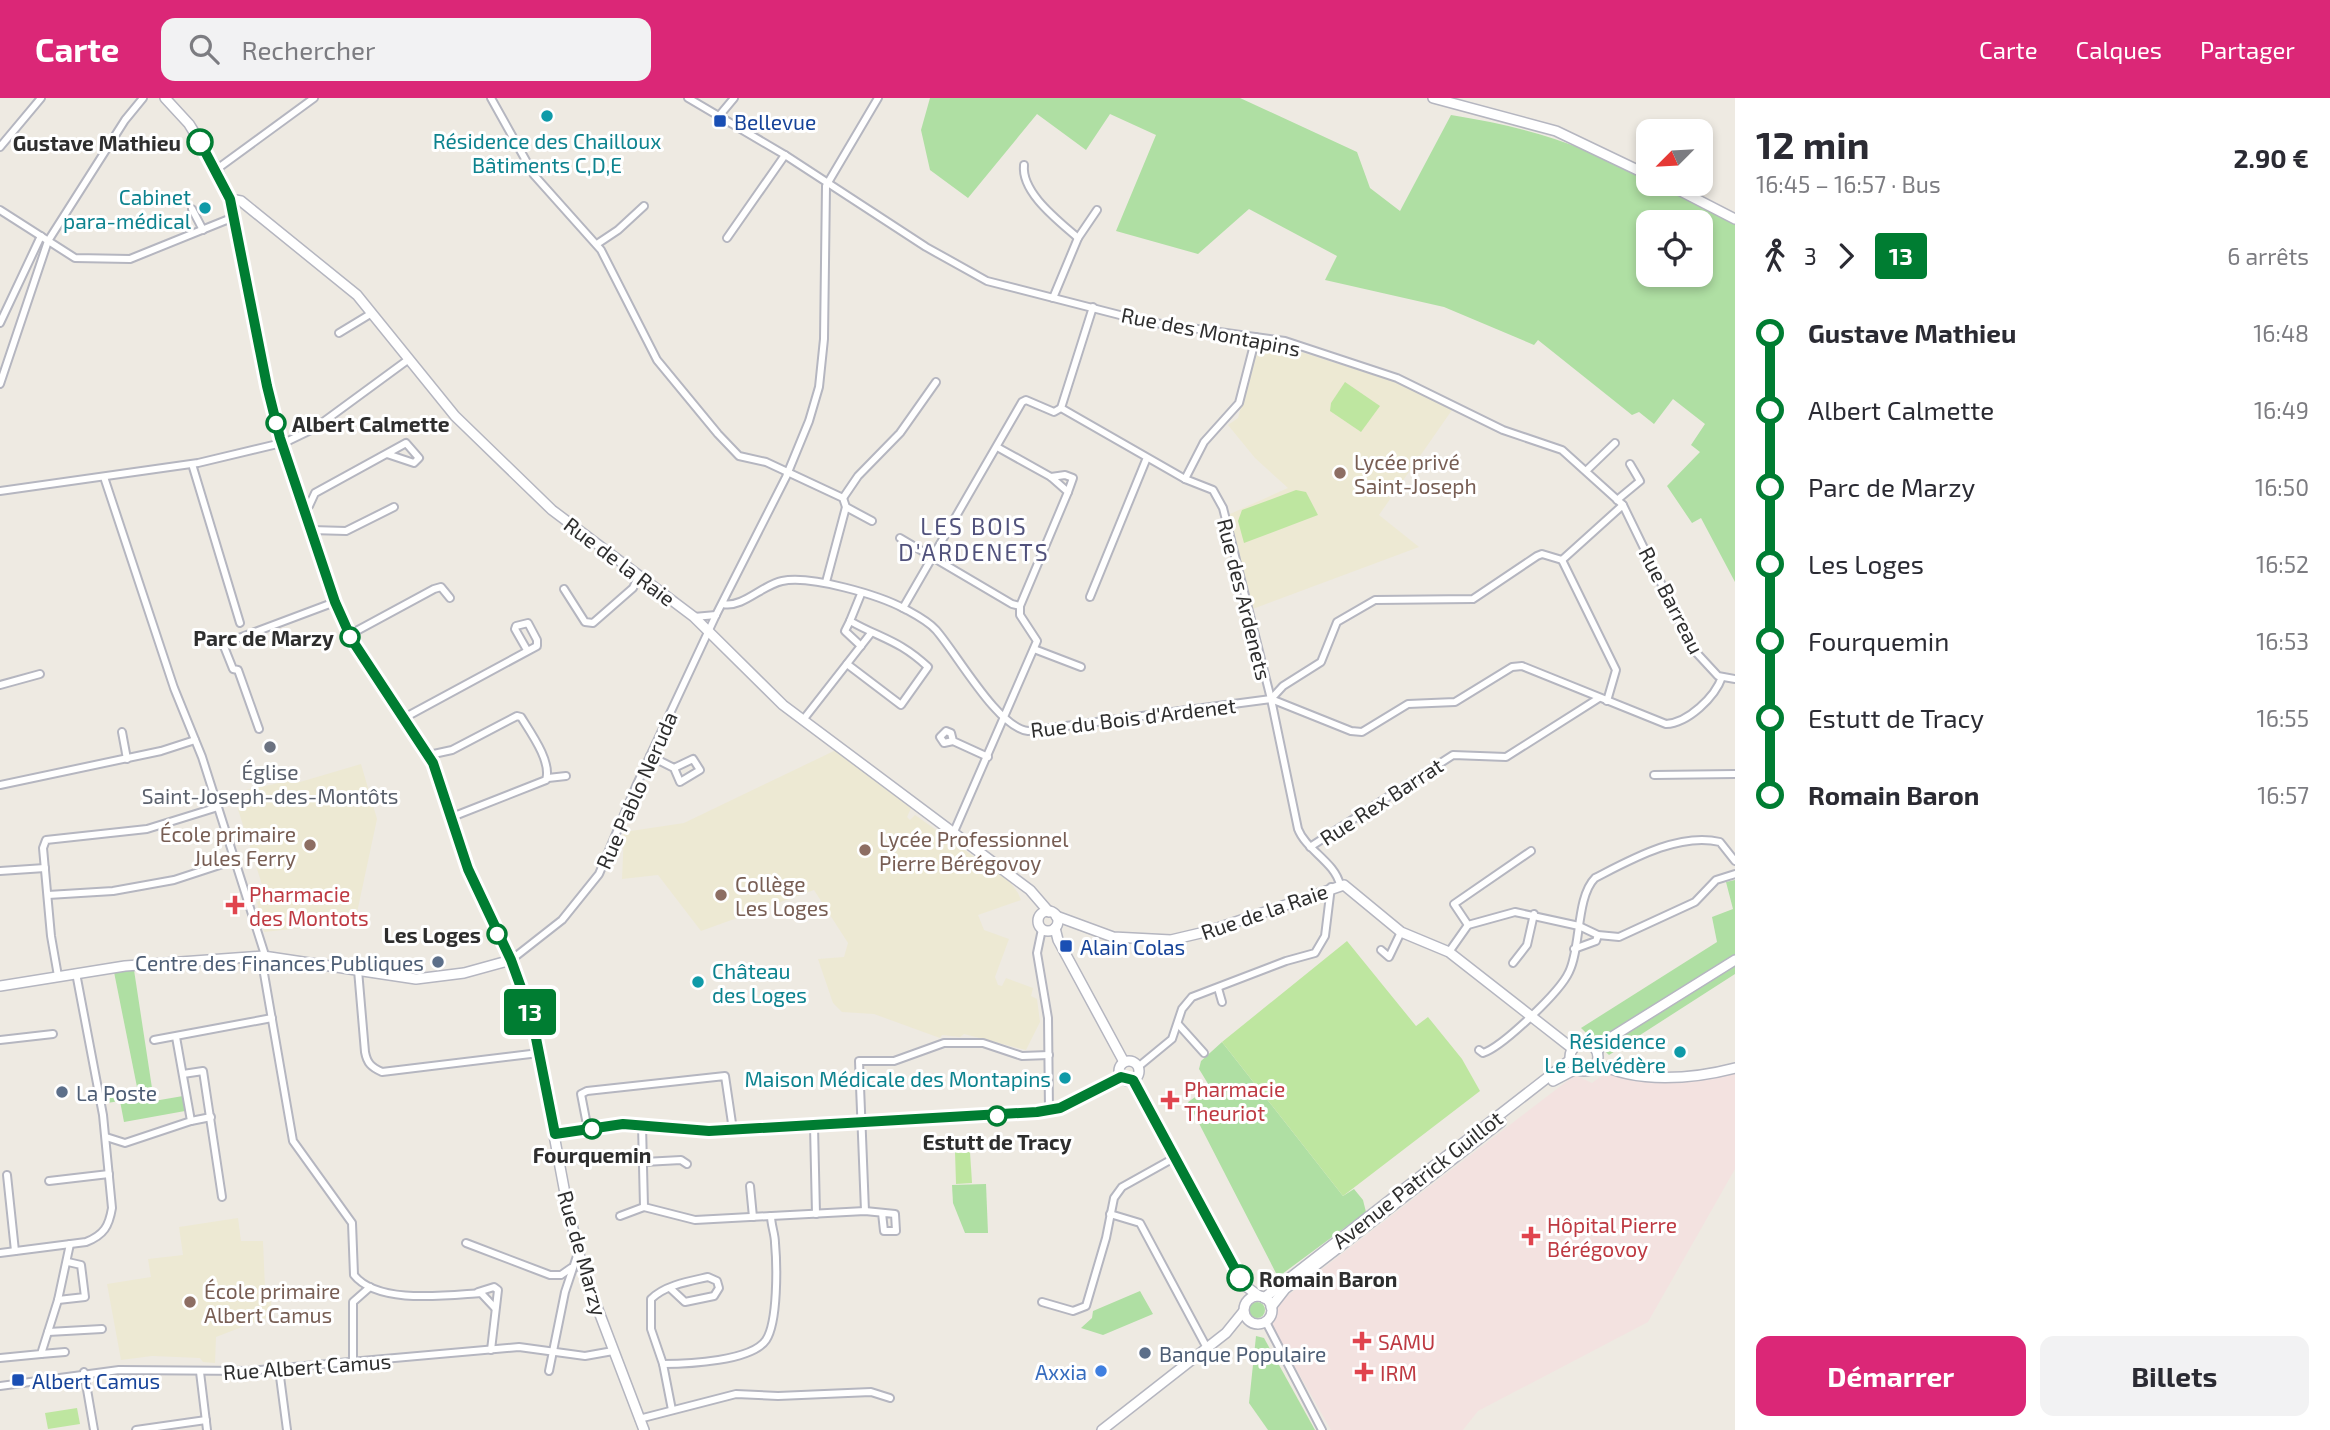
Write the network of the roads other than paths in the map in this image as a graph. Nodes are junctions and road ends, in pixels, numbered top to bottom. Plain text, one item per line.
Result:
1 (41, 98) edge
2 (143, 98) edge
3 (165, 98) edge
4 (314, 98) edge
5 (491, 98) edge
6 (688, 98) edge
7 (734, 98) edge
8 (878, 98) edge
9 (1433, 98) edge
10 (719, 116) junction
11 (0, 147) edge
12 (785, 155) junction
13 (1024, 165) dead end
14 (217, 169) junction
15 (1636, 169) edge
16 (827, 182) junction
17 (1690, 196) edge
18 (230, 199) junction
19 (644, 206) dead end
20 (192, 209) dead end
21 (0, 210) edge
22 (1097, 210) dead end
23 (234, 217) junction
24 (1735, 219) edge
25 (203, 230) junction
26 (41, 236) junction
27 (727, 238) dead end
28 (1078, 238) junction
29 (48, 241) junction
30 (597, 244) junction
31 (1052, 298) junction
32 (1093, 307) junction
33 (372, 313) junction
34 (0, 323) edge
35 (339, 334) dead end
36 (1256, 337) junction
37 (409, 359) junction
38 (936, 382) dead end
39 (0, 384) edge
40 (1061, 408) junction
41 (281, 443) junction
42 (1615, 443) dead end
43 (997, 447) junction
44 (387, 454) junction
45 (1146, 460) junction
46 (192, 464) junction
47 (1630, 464) dead end
48 (1587, 470) junction
49 (788, 472) junction
50 (104, 477) junction
51 (1051, 477) junction
52 (1185, 479) junction
53 (0, 491) edge
54 (1068, 492) junction
55 (843, 498) junction
56 (1620, 502) junction
57 (394, 507) dead end
58 (846, 507) junction
59 (304, 508) junction
60 (872, 522) dead end
61 (311, 530) junction
62 (900, 538) dead end
63 (933, 558) junction
64 (1562, 560) junction
65 (639, 575) junction
66 (826, 582) junction
67 (564, 589) dead end
68 (861, 594) junction
69 (1090, 597) dead end
70 (450, 598) dead end
71 (335, 602) junction
72 (723, 604) junction
73 (1020, 606) junction
74 (903, 608) junction
75 (716, 615) junction
76 (694, 617) junction
77 (850, 621) junction
78 (240, 623) dead end
79 (709, 632) junction
80 (871, 633) junction
81 (349, 635) junction
82 (860, 646) junction
83 (1034, 649) junction
84 (527, 650) dead end
85 (847, 664) junction
86 (1081, 667) dead end
87 (40, 674) dead end
88 (1722, 677) junction
89 (1735, 679) edge
90 (0, 685) edge
91 (1599, 698) junction
92 (1271, 699) junction
93 (1607, 701) junction
94 (1005, 716) junction
95 (404, 718) junction
96 (803, 720) junction
97 (259, 729) dead end
98 (122, 733) dead end
99 (195, 740) junction
100 (953, 741) dead end
101 (429, 755) junction
102 (650, 757) junction
103 (988, 757) junction
104 (127, 759) junction
105 (674, 768) dead end
106 (1734, 773) edge
107 (1654, 775) dead end
108 (566, 776) dead end
109 (548, 778) junction
110 (0, 785) edge
111 (218, 807) junction
112 (452, 817) junction
113 (953, 834) junction
114 (1311, 847) junction
115 (1531, 851) dead end
116 (235, 860) junction
117 (1735, 861) edge
118 (45, 868) junction
119 (0, 871) edge
120 (1735, 874) edge
121 (1336, 886) junction
122 (48, 895) junction
123 (1534, 914) junction
124 (1070, 921) junction
125 (1050, 922) junction
126 (1468, 925) junction
127 (1579, 926) junction
128 (1401, 932) junction
129 (1598, 934) junction
130 (1058, 940) junction
131 (1574, 949) junction
132 (1381, 950) dead end
133 (1449, 953) junction
134 (263, 956) junction
135 (511, 960) junction
136 (1735, 960) edge
137 (1513, 963) dead end
138 (358, 970) junction
139 (76, 973) junction
140 (58, 976) junction
141 (0, 986) edge
142 (1218, 988) junction
143 (1222, 1002) dead end
144 (1532, 1014) junction
145 (272, 1018) junction
146 (1178, 1024) junction
147 (53, 1034) dead end
148 (176, 1037) junction
149 (0, 1040) edge
150 (154, 1040) dead end
151 (1595, 1048) junction
152 (1573, 1049) junction
153 (1479, 1050) dead end
154 (538, 1053) junction
155 (1204, 1053) dead end
156 (1049, 1055) junction
157 (1124, 1062) junction
158 (1597, 1063) junction
159 (1573, 1064) junction
160 (1138, 1067) junction
161 (1735, 1068) edge
162 (183, 1073) junction
163 (1121, 1077) junction
164 (1133, 1080) junction
165 (1052, 1110) junction
166 (211, 1117) junction
167 (191, 1121) junction
168 (862, 1123) junction
169 (642, 1125) junction
170 (814, 1126) junction
171 (588, 1130) junction
172 (733, 1130) junction
173 (555, 1134) junction
174 (106, 1137) junction
175 (1174, 1158) junction
176 (644, 1162) junction
177 (687, 1164) dead end
178 (109, 1174) junction
179 (8, 1175) dead end
180 (49, 1181) dead end
181 (750, 1186) dead end
182 (222, 1197) dead end
183 (644, 1207) junction
184 (865, 1211) junction
185 (882, 1213) dead end
186 (816, 1214) junction
187 (1110, 1214) junction
188 (620, 1216) dead end
189 (771, 1216) junction
190 (752, 1217) junction
191 (466, 1243) dead end
192 (70, 1244) junction
193 (15, 1251) junction
194 (0, 1253) edge
195 (578, 1253) junction
196 (68, 1262) junction
197 (573, 1267) junction
198 (561, 1275) junction
199 (569, 1279) junction
200 (1244, 1285) junction
201 (370, 1287) junction
202 (670, 1288) junction
203 (476, 1293) junction
204 (1261, 1297) junction
205 (58, 1300) junction
206 (1042, 1302) dead end
207 (1271, 1307) junction
208 (495, 1308) junction
209 (1244, 1308) junction
210 (1266, 1322) junction
211 (1254, 1324) junction
212 (102, 1329) dead end
213 (48, 1332) junction
214 (1226, 1333) junction
215 (1207, 1348) junction
216 (491, 1350) junction
217 (613, 1351) junction
218 (65, 1352) dead end
219 (552, 1352) junction
220 (41, 1354) junction
221 (0, 1358) edge
222 (353, 1364) junction
223 (663, 1364) junction
224 (279, 1369) junction
225 (549, 1371) dead end
226 (84, 1372) junction
227 (200, 1373) junction
228 (0, 1386) edge
229 (890, 1398) dead end
230 (672, 1410) junction
231 (639, 1419) junction
232 (206, 1420) junction
233 (93, 1430) edge
234 (136, 1430) edge
235 (207, 1430) edge
236 (287, 1430) edge
237 (644, 1430) edge
238 (1102, 1430) edge
239 (1322, 1430) edge

1 - 11 street
2 - 29 street
3 - 14 street, Rue de Marzy
4 - 14 street
5 - 30 street
6 - 10 street, Rue des Montapins
7 - 10 street
8 - 16 street
9 - 15 street
10 - 12 street, Rue des Montapins
12 - 16 street, Rue des Montapins
12 - 27 street
13 - 28 street
14 - 18 street, Rue de Marzy
16 - 31 street, Rue des Montapins
16 - 49 street, Rue Pablo Neruda
17 - 24 street
18 - 23 street, Rue de Marzy
18 - 33 street, Rue de la Raie
19 - 30 street
20 - 25 street
21 - 26 street
22 - 28 street
23 - 25 street
23 - 41 street, Rue de Marzy
25 - 29 street
26 - 29 street
26 - 34 street
28 - 31 street
29 - 39 street
30 - 49 street
31 - 32 street, Rue des Montapins
32 - 36 street, Rue des Montapins
32 - 40 street
33 - 35 street
33 - 37 street, Rue de la Raie
36 - 48 street, Rue des Montapins
36 - 52 street
37 - 41 street
37 - 65 street, Rue de la Raie
38 - 55 street
40 - 43 street, Rue des Ardenets
40 - 45 street, Rue des Ardenets
41 - 46 street
41 - 59 street, Rue de Marzy
42 - 48 street
43 - 51 street
43 - 63 street
44 - 44 street
44 - 59 street
45 - 52 street, Rue des Ardenets
45 - 69 street
46 - 50 street
46 - 78 street
47 - 56 street
48 - 56 street, Rue des Montapins
49 - 55 street
49 - 72 street, Rue Pablo Neruda
50 - 53 street
50 - 99 street
51 - 54 street
51 - 54 street
52 - 92 street, Rue des Ardenets
54 - 73 street
55 - 58 street
56 - 64 street
56 - 88 street, Rue Barreau
57 - 61 street
58 - 60 street
58 - 66 street
59 - 61 street, Rue de Marzy
61 - 71 street, Rue de Marzy
62 - 63 street
63 - 73 street
63 - 74 street
64 - 92 street
64 - 93 street
65 - 67 street
65 - 76 street, Rue de la Raie
66 - 68 street, Rue du Bois d'Ardenet
66 - 72 street, Rue du Bois d'Ardenet
68 - 74 street, Rue du Bois d'Ardenet
68 - 77 street
70 - 81 street
71 - 81 street, Rue de Marzy
71 - 97 street
72 - 75 street, Rue Pablo Neruda
73 - 83 street
74 - 94 street, Rue du Bois d'Ardenet
75 - 76 street
75 - 79 street, Rue Pablo Neruda
76 - 79 street, Rue de la Raie
77 - 80 street
77 - 82 street
79 - 96 street, Rue de la Raie
79 - 102 street, Rue Pablo Neruda
80 - 82 street
80 - 85 street
81 - 95 street, Rue de Marzy
82 - 85 street
83 - 86 street
83 - 94 street
84 - 95 street
85 - 96 street
87 - 90 street
88 - 89 street
88 - 93 street
91 - 92 street
91 - 93 street
91 - 114 street, Rue Rex Barrat
92 - 94 street, Rue du Bois d'Ardenet
92 - 114 street, Rue des Ardenets
94 - 103 street
95 - 101 street, Rue de Marzy
96 - 113 street, Rue de la Raie
98 - 104 street
99 - 104 street
99 - 111 street
100 - 103 street
101 - 109 street
101 - 112 street, Rue de Marzy
102 - 105 street
102 - 135 street, Rue Pablo Neruda
103 - 113 street
104 - 110 street
106 - 107 street
108 - 109 street
109 - 112 street
111 - 116 street
111 - 118 street
112 - 135 street, Rue de Marzy
113 - 125 street, Rue de la Raie
114 - 121 street, Rue des Ardenets
115 - 126 street
116 - 122 street
116 - 134 street
117 - 127 street
118 - 119 street
118 - 122 street
120 - 129 street
121 - 124 street, Rue de la Raie
121 - 128 street, Rue de la Raie
121 - 142 street
122 - 140 street
123 - 126 street
123 - 127 street
123 - 137 street
124 - 125 street
124 - 130 street
125 - 130 street, Rue de la Raie
125 - 156 street
126 - 133 street
127 - 129 street
127 - 131 street
128 - 132 street
128 - 133 street, Rue de la Raie
129 - 131 street
130 - 157 street, Rue de la Raie
131 - 144 street
133 - 144 street, Rue de la Raie
134 - 138 street
134 - 139 street
134 - 145 street
135 - 138 street
135 - 154 street, Rue de Marzy
136 - 151 street
138 - 154 street
139 - 140 street
139 - 174 street
140 - 141 street
142 - 143 street
142 - 146 street
144 - 152 street, Rue de la Raie
144 - 153 street
145 - 148 street
145 - 201 street
146 - 155 street
146 - 160 street
147 - 149 street
148 - 150 street
148 - 162 street
151 - 152 street
151 - 158 street
152 - 159 street
154 - 173 street, Rue de Marzy
156 - 165 street
156 - 168 street
157 - 160 street
157 - 163 street
158 - 159 street
158 - 161 street
159 - 204 street, Avenue Patrick Guillot
159 - 207 street, Avenue Patrick Guillot
160 - 164 street
162 - 166 street
162 - 167 street
163 - 164 street
163 - 165 street
164 - 175 street
165 - 168 street
166 - 167 street
166 - 182 street
167 - 174 street
168 - 170 street
168 - 184 street
169 - 171 street
169 - 172 street
169 - 176 street
170 - 172 street
170 - 186 street
171 - 172 street
171 - 173 street
173 - 195 street, Rue de Marzy
174 - 178 street
175 - 187 street
175 - 200 street
176 - 177 street
176 - 183 street
178 - 180 street
178 - 192 street
179 - 193 street
181 - 190 street
183 - 188 street
183 - 190 street
184 - 185 street
184 - 186 street
186 - 189 street
187 - 206 street
187 - 215 street
189 - 190 street
189 - 223 street
191 - 198 street
192 - 193 street
192 - 196 street
193 - 194 street
195 - 197 street
195 - 217 street, Rue de Marzy
196 - 205 street
196 - 205 street
197 - 198 street
197 - 199 street
198 - 199 street
199 - 219 street
200 - 204 street
200 - 209 street
201 - 203 street
201 - 222 street
202 - 202 street
202 - 223 street
203 - 208 street
203 - 208 street
204 - 207 street
204 - 209 street
205 - 213 street
207 - 210 street
208 - 216 street
209 - 211 street
209 - 214 street
210 - 211 street
210 - 239 street
211 - 214 street
212 - 213 street
213 - 220 street
214 - 215 street
215 - 238 street
216 - 219 street, Rue Albert Camus
216 - 222 street, Rue Albert Camus
217 - 219 street, Rue Albert Camus
217 - 231 street, Rue de Marzy
218 - 220 street
219 - 225 street
220 - 221 street
222 - 224 street, Rue Albert Camus
223 - 230 street
224 - 227 street, Rue Albert Camus
224 - 236 street
226 - 227 street, Rue Albert Camus
226 - 228 street, Rue Albert Camus
226 - 233 street
227 - 232 street
229 - 230 street
230 - 231 street
231 - 237 street, Rue de Marzy
232 - 234 street
232 - 235 street

